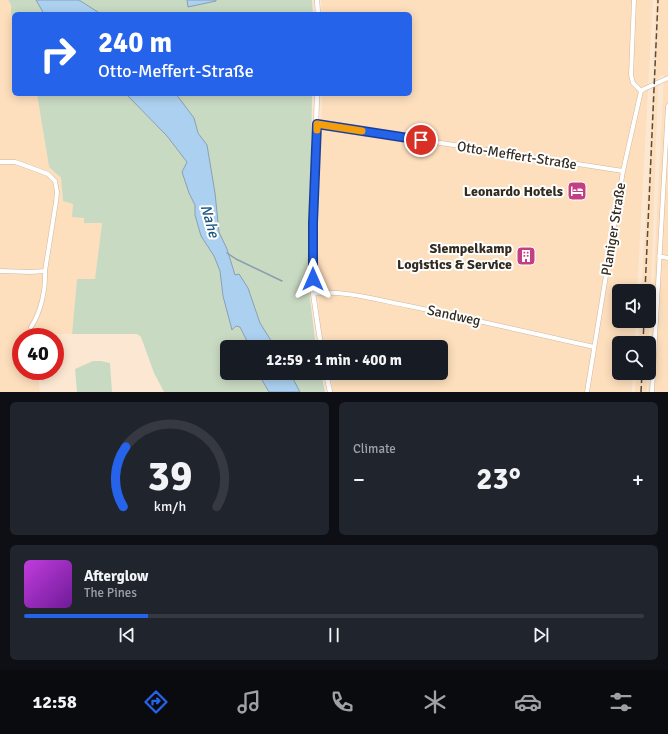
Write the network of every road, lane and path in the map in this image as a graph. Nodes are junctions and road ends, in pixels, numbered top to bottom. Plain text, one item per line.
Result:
1 (317, 0) edge
2 (634, 0) edge
3 (318, 12) edge
4 (668, 78) edge
5 (641, 92) junction
6 (317, 96) edge
7 (668, 106) edge
8 (317, 124) junction
9 (0, 162) edge
10 (623, 171) junction
11 (659, 256) junction
12 (668, 258) edge
13 (0, 271) edge
14 (45, 271) junction
15 (313, 293) junction
16 (31, 327) dead end
17 (320, 340) edge
18 (594, 347) junction
19 (327, 380) edge
20 (652, 390) edge
21 (330, 392) edge
22 (587, 392) edge

1 - 3 street
2 - 5 street
4 - 5 street
5 - 10 street, Planiger Straße
6 - 8 street
7 - 11 street
8 - 10 street, Otto-Meffert-Straße
8 - 15 street
9 - 14 street
10 - 18 street, Planiger Straße
11 - 12 street
11 - 20 street
13 - 14 street
14 - 16 street
15 - 17 street
15 - 18 street, Sandweg
18 - 22 street, Planiger Straße
19 - 21 street

